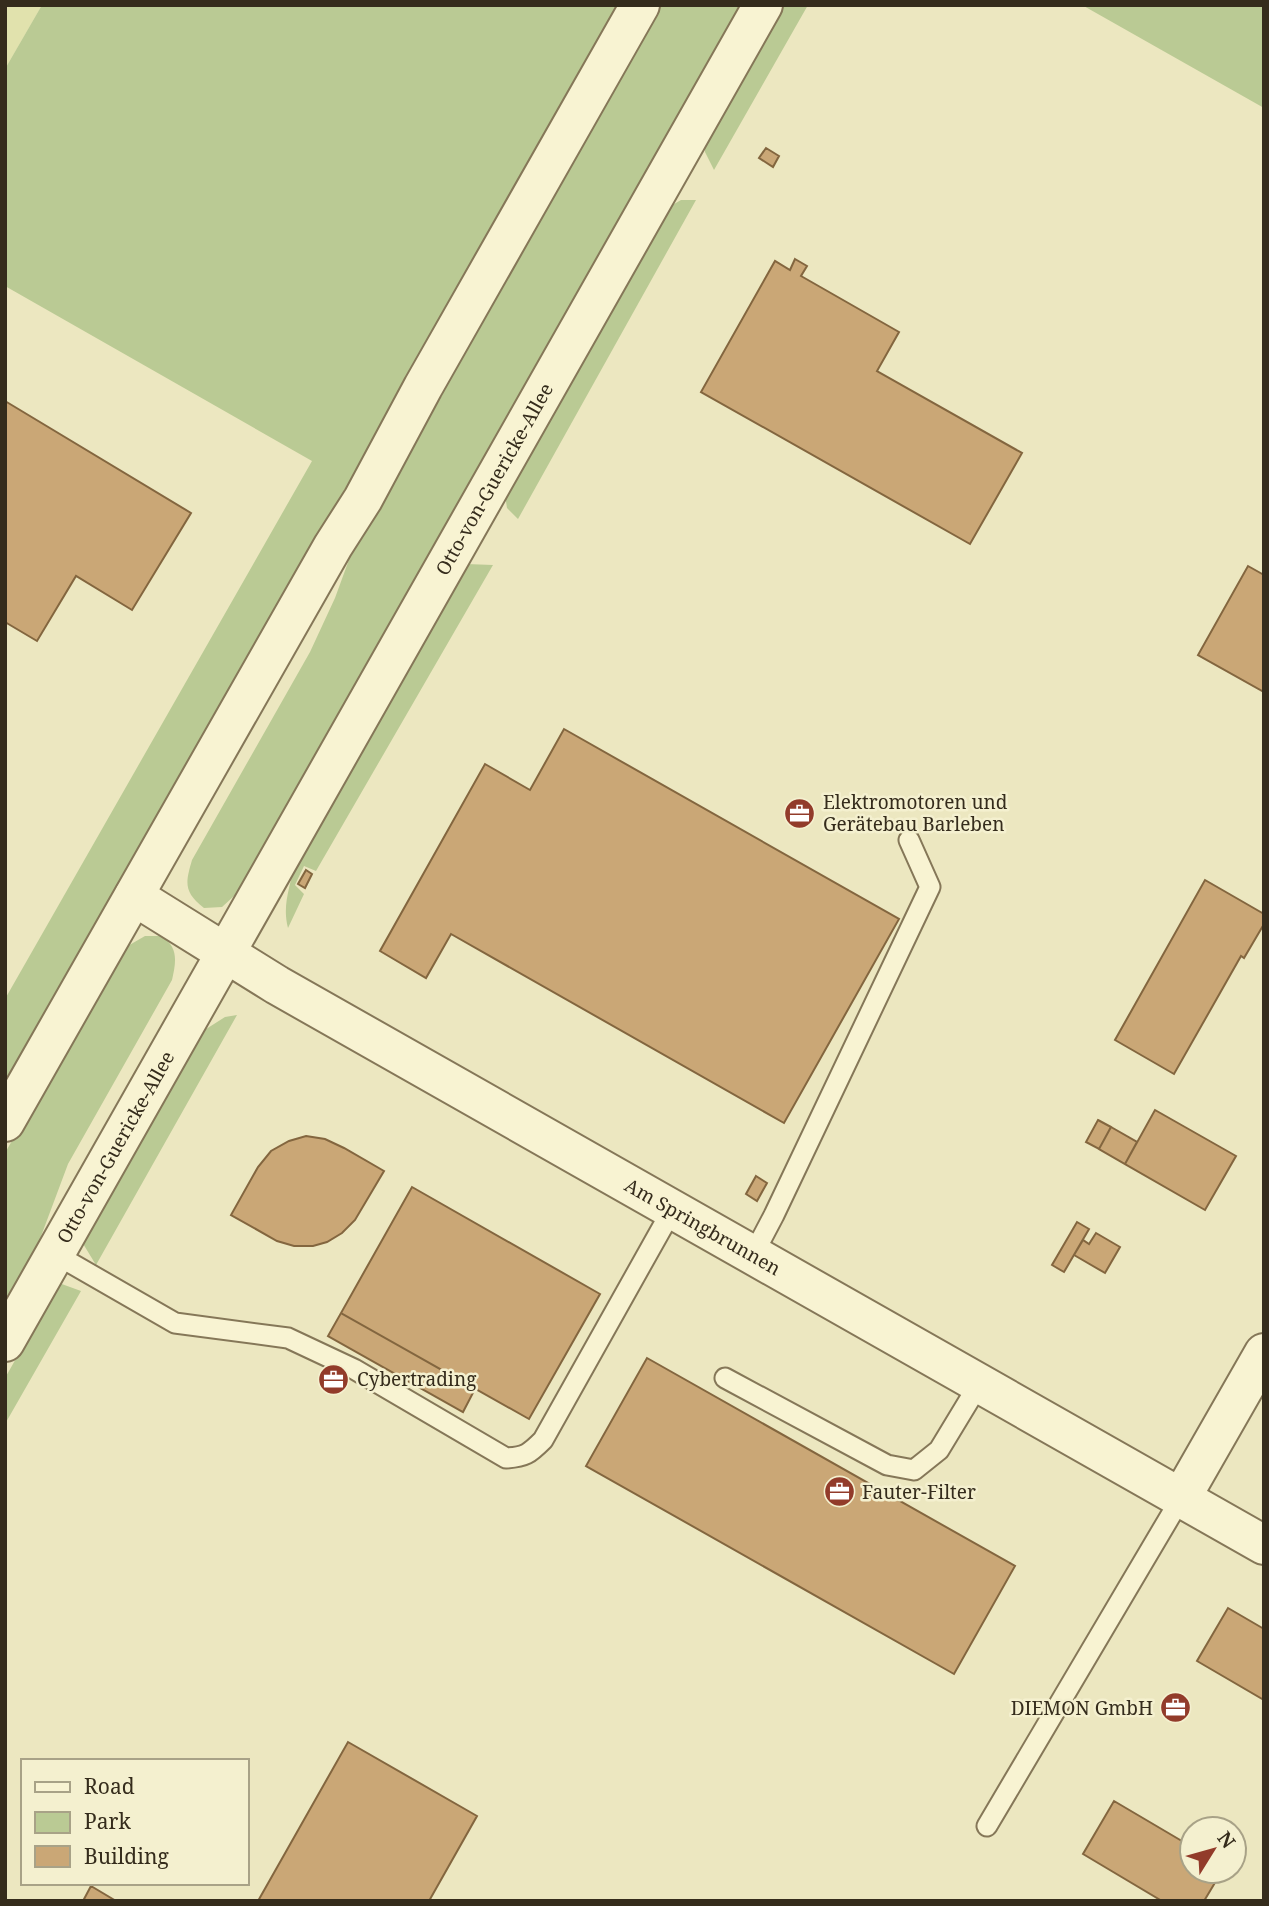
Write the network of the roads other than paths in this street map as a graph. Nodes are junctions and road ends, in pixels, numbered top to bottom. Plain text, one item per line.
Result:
1 (640, 5) edge
2 (763, 5) edge
3 (909, 840) dead end
4 (134, 896) junction
5 (226, 954) junction
6 (5, 1122) edge
7 (672, 1210) junction
8 (55, 1254) junction
9 (753, 1255) junction
10 (5, 1342) edge
11 (1264, 1353) edge
12 (725, 1378) dead end
13 (979, 1384) junction
14 (1181, 1498) junction
15 (1264, 1545) edge
16 (987, 1826) dead end

1 - 4 street
2 - 5 street, Otto-von-Guericke-Allee
3 - 9 lane
4 - 5 street
4 - 6 street
5 - 7 street, Am Springbrunnen
5 - 8 street, Otto-von-Guericke-Allee
7 - 8 lane
7 - 9 street, Am Springbrunnen
8 - 10 street, Otto-von-Guericke-Allee
9 - 13 street, Am Springbrunnen
11 - 14 street
12 - 13 lane
13 - 14 street, Am Springbrunnen
14 - 15 street, Am Springbrunnen
14 - 16 lane

